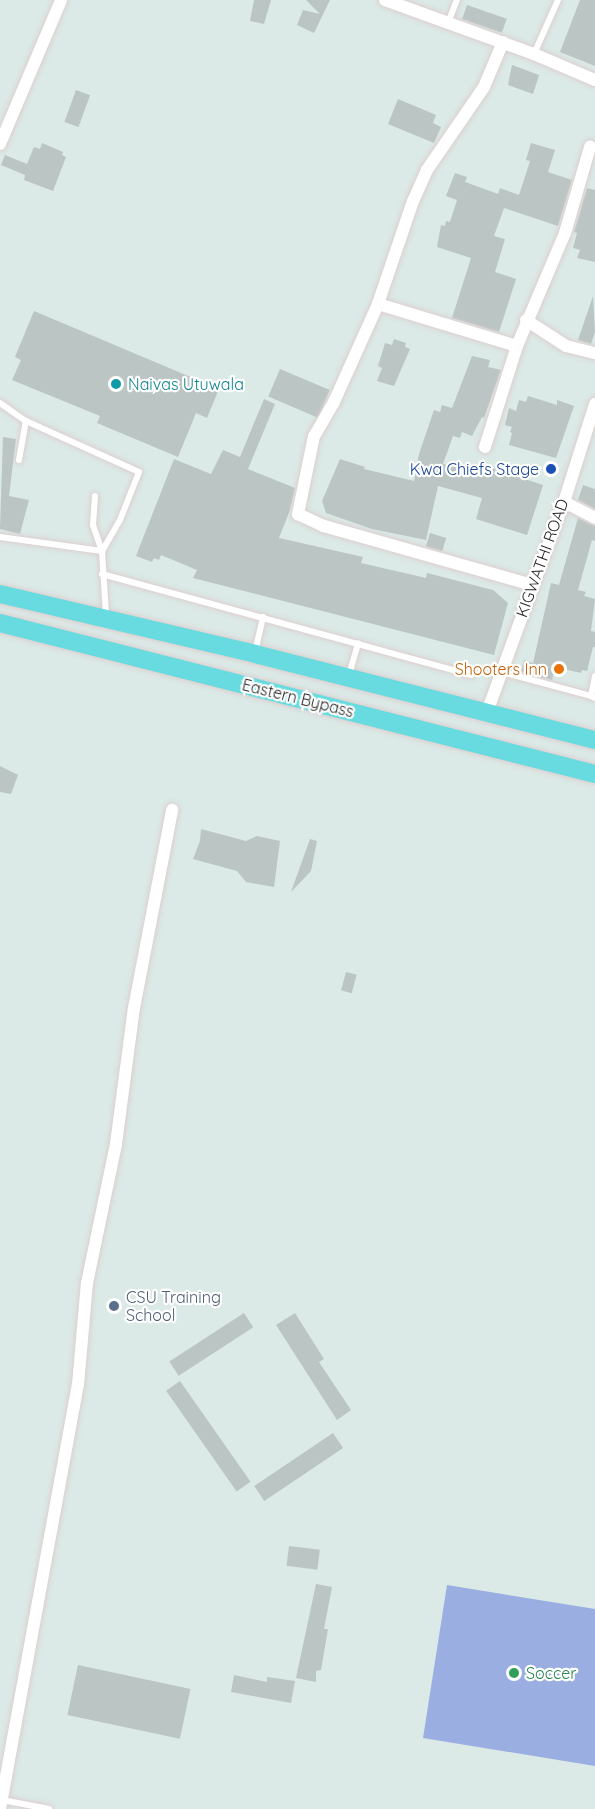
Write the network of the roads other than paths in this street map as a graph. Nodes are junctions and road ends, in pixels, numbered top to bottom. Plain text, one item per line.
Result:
1 (61, 0) edge
2 (385, 0) edge
3 (457, 0) edge
4 (558, 0) edge
5 (448, 23) junction
6 (503, 42) junction
7 (534, 54) junction
8 (595, 80) edge
9 (0, 144) edge
10 (590, 147) dead end
11 (378, 304) junction
12 (526, 320) junction
13 (517, 346) junction
14 (595, 353) edge
15 (0, 403) edge
16 (595, 404) edge
17 (26, 421) junction
18 (485, 447) dead end
19 (19, 460) dead end
20 (96, 496) dead end
21 (564, 502) junction
22 (595, 518) edge
23 (0, 537) edge
24 (102, 551) junction
25 (102, 574) junction
26 (533, 585) junction
27 (0, 594) edge
28 (263, 617) junction
29 (106, 619) junction
30 (0, 623) edge
31 (358, 644) junction
32 (255, 654) junction
33 (501, 672) junction
34 (471, 675) dead end
35 (595, 676) edge
36 (349, 678) junction
37 (593, 697) edge
38 (486, 712) junction
39 (595, 740) edge
40 (595, 774) edge
41 (172, 810) dead end
42 (1, 1805) edge
43 (49, 1809) edge

1 - 9 street
2 - 5 street
3 - 5 lane
4 - 7 lane
5 - 6 street
6 - 7 street
6 - 11 street
7 - 8 street
10 - 12 street
11 - 13 street
11 - 26 street
12 - 13 street
12 - 14 street
13 - 18 street
15 - 17 lane
16 - 21 street, KIGWATHI ROAD
17 - 19 lane
17 - 24 lane
20 - 24 lane
21 - 22 street
21 - 26 street, KIGWATHI ROAD
23 - 24 lane
24 - 25 lane
25 - 28 lane
25 - 29 lane
26 - 33 street, KIGWATHI ROAD
27 - 29 main road, Eastern Bypass
28 - 31 lane
28 - 32 lane
29 - 32 main road, Eastern Bypass
30 - 40 main road, Eastern Bypass
31 - 34 lane
31 - 36 lane
32 - 36 main road, Eastern Bypass
33 - 37 lane
33 - 38 street, KIGWATHI ROAD
35 - 37 lane
36 - 38 main road, Eastern Bypass
38 - 39 main road, Eastern Bypass
41 - 42 street
42 - 43 lane

